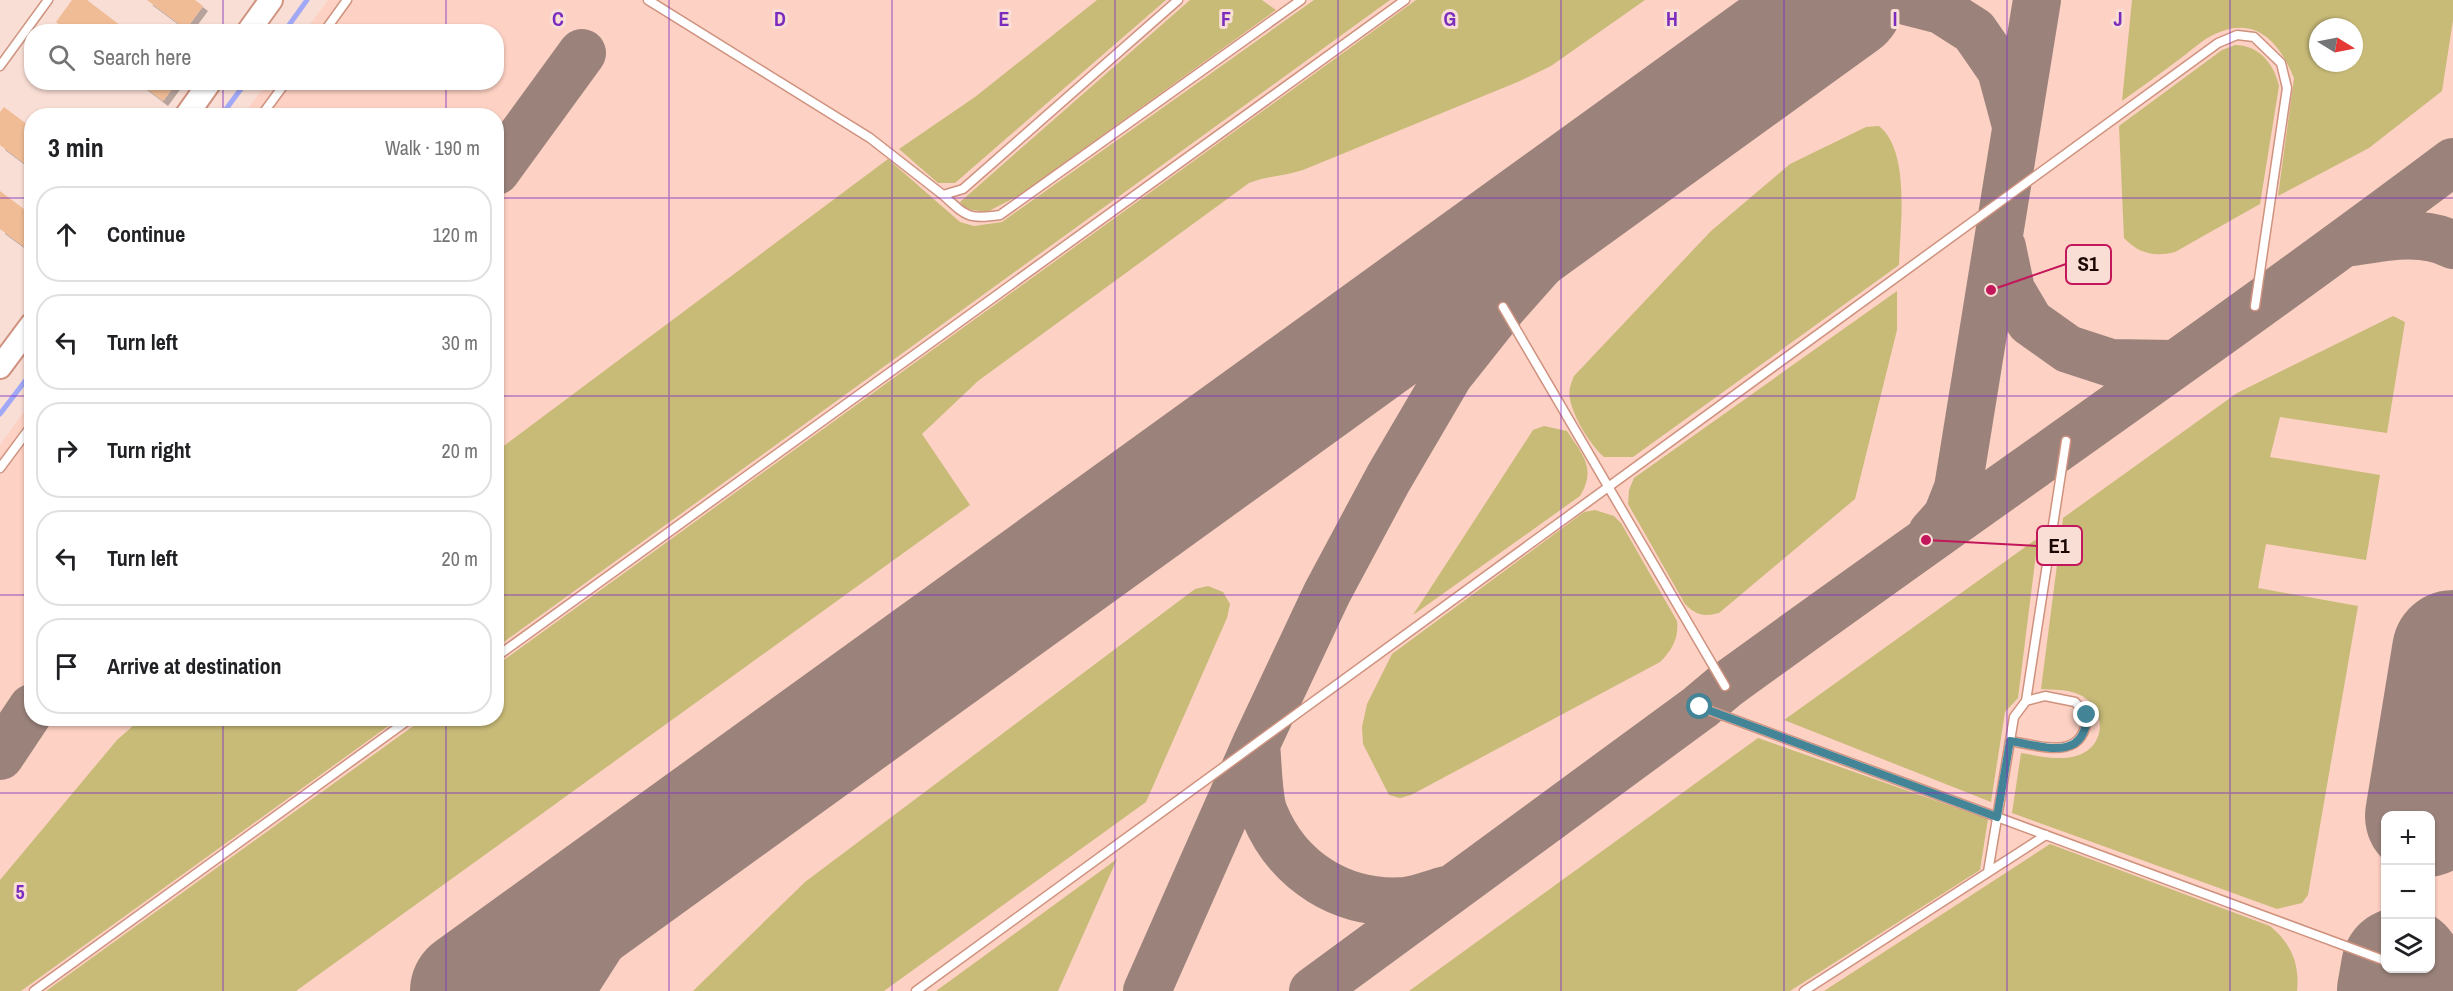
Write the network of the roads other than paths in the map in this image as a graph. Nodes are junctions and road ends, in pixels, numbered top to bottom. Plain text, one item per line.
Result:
1 (48, 0) edge
2 (271, 0) edge
3 (347, 0) edge
4 (648, 0) edge
5 (1178, 0) edge
6 (1300, 0) edge
7 (1405, 0) edge
8 (31, 24) edge
9 (254, 24) edge
10 (330, 24) edge
11 (24, 33) edge
12 (0, 66) edge
13 (204, 90) edge
14 (280, 90) edge
15 (192, 108) edge
16 (267, 108) edge
17 (943, 195) junction
18 (2255, 306) dead end
19 (1503, 307) dead end
20 (24, 335) edge
21 (0, 367) edge
22 (24, 436) edge
23 (2066, 441) dead end
24 (0, 468) edge
25 (1609, 487) junction
26 (504, 651) edge
27 (1725, 686) dead end
28 (2026, 701) junction
29 (1700, 707) dead end
30 (400, 726) edge
31 (2010, 741) junction
32 (1997, 817) junction
33 (2046, 835) junction
34 (1988, 872) junction
35 (2381, 960) edge
36 (34, 991) edge
37 (916, 991) edge
38 (1804, 991) edge

1 - 8 lane
2 - 9 street
3 - 10 lane
4 - 17 lane
5 - 17 lane
6 - 17 lane
7 - 26 lane
11 - 12 lane
13 - 15 street
14 - 16 lane
18 - 25 lane
19 - 25 lane
20 - 21 street
22 - 24 lane
23 - 28 lane
25 - 27 lane
25 - 37 lane
28 - 31 lane
28 - 31 lane
29 - 32 lane
30 - 36 lane
31 - 32 lane
32 - 33 lane
32 - 34 lane
33 - 34 lane
33 - 35 lane
34 - 38 lane

